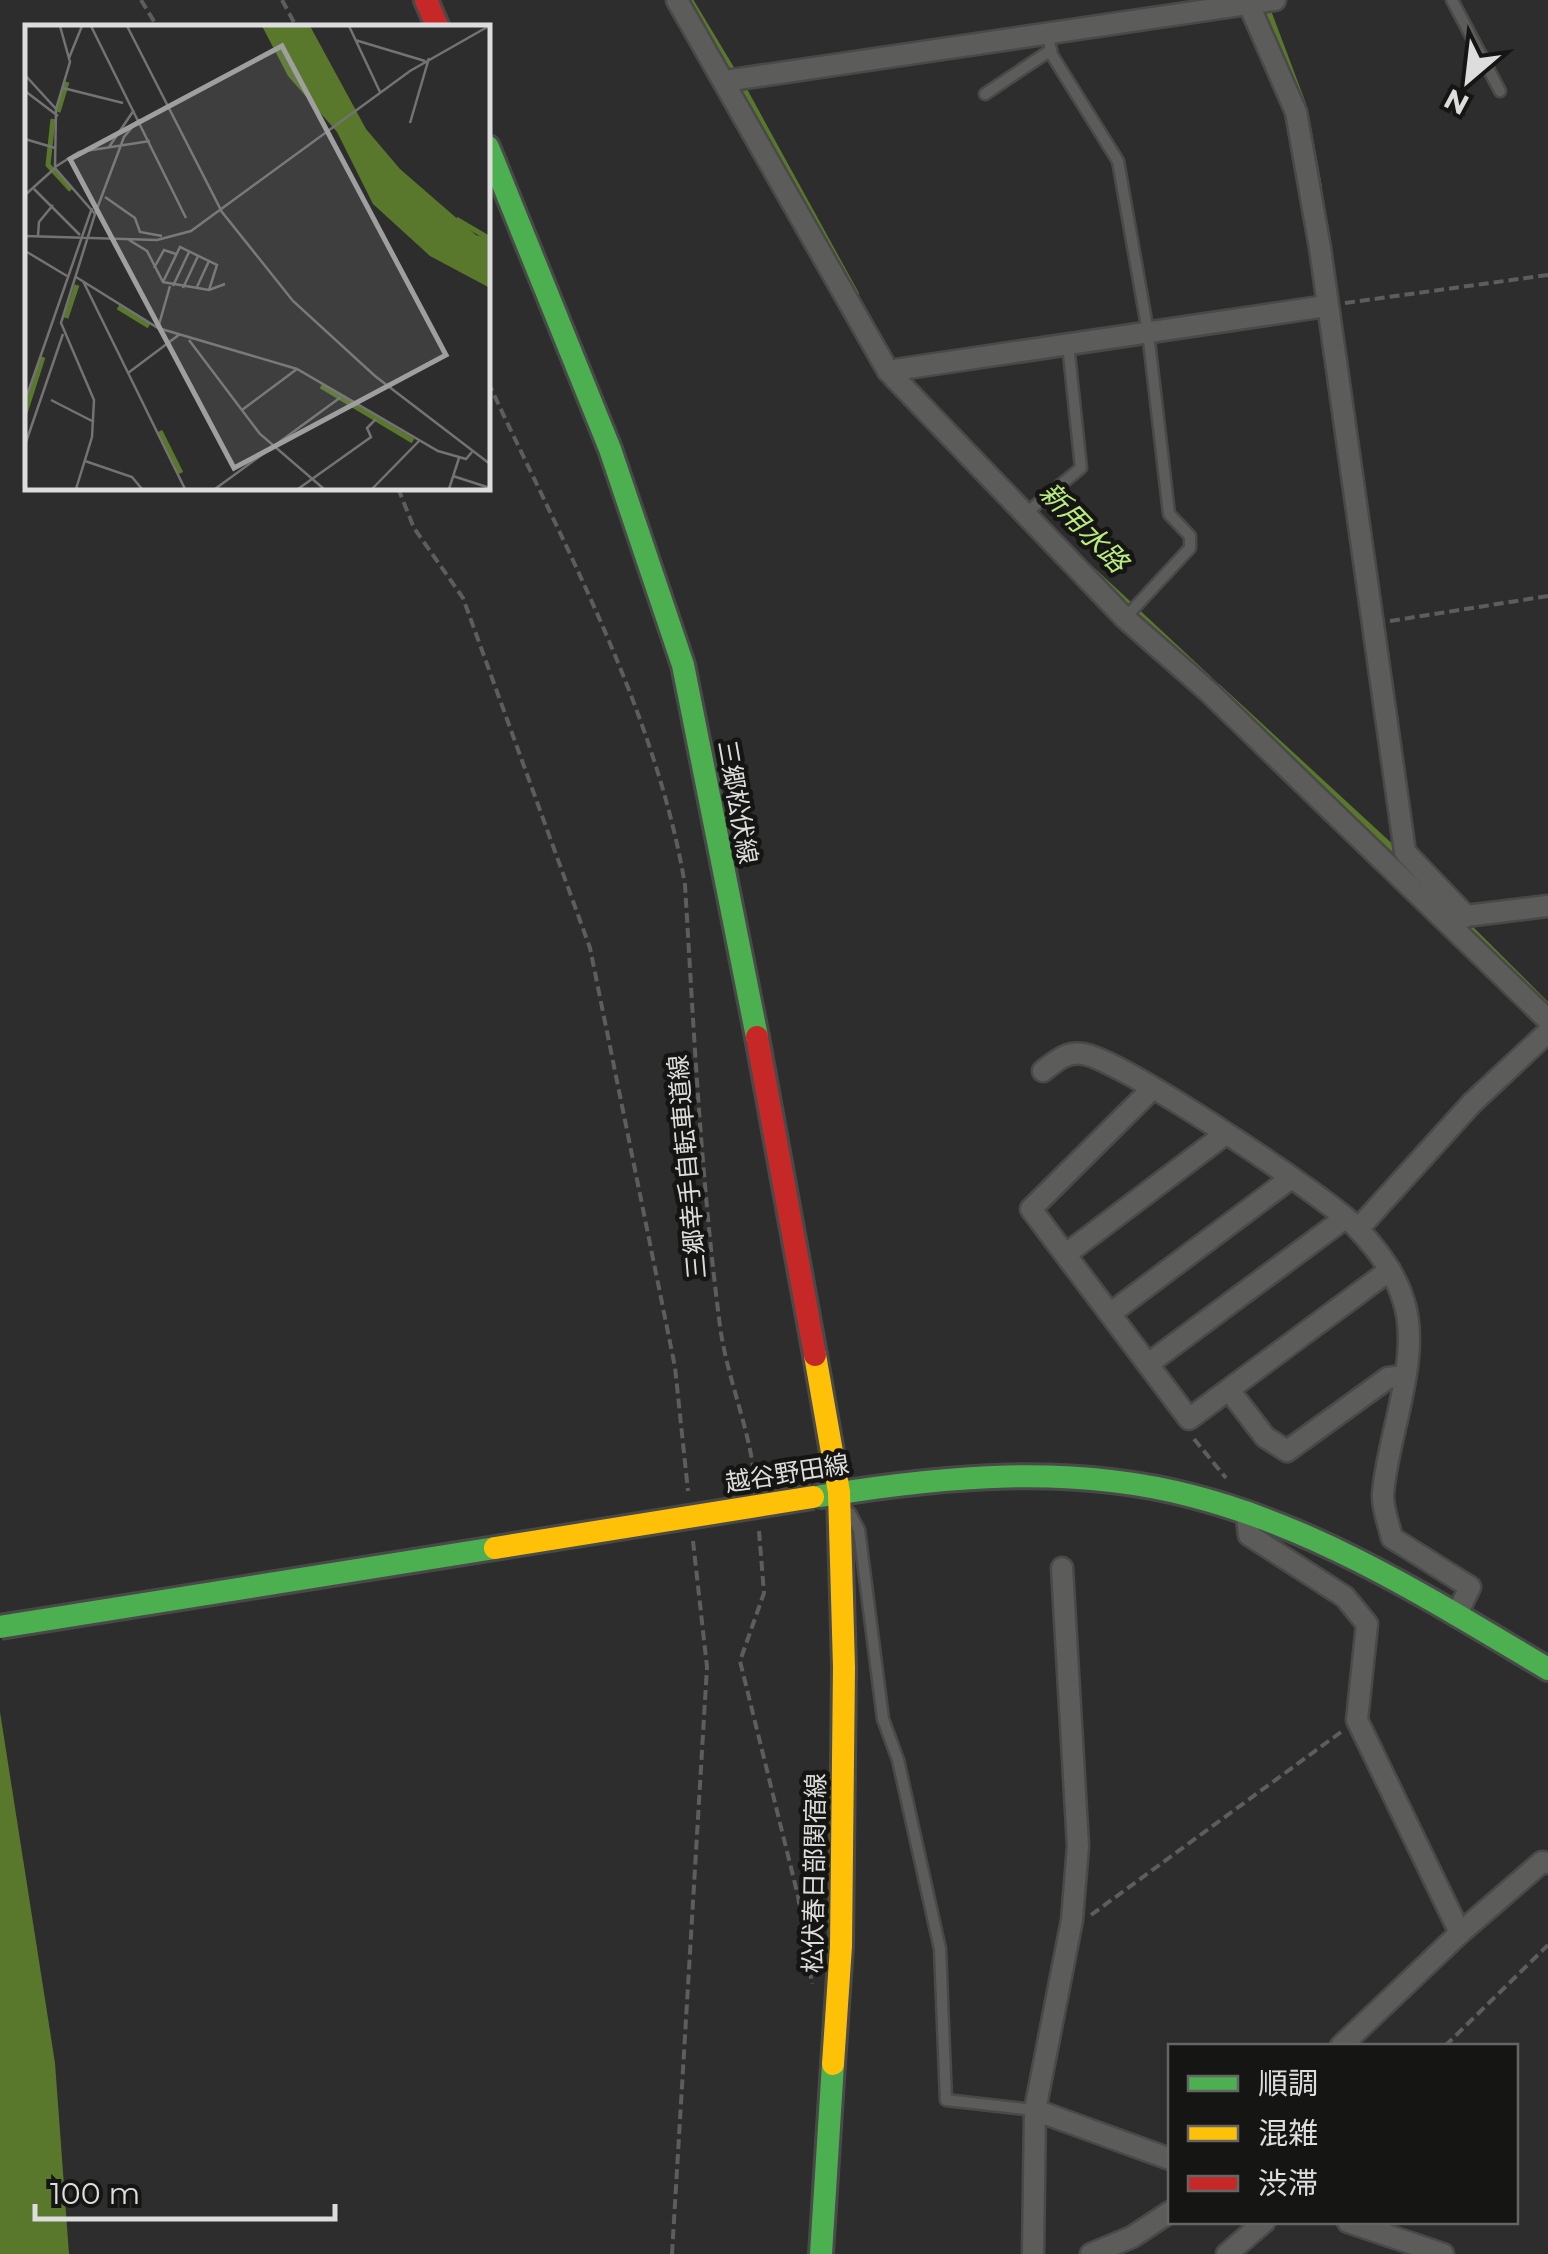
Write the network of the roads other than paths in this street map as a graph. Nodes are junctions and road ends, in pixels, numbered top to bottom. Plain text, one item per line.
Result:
1 (426, 0) edge
2 (677, 0) edge
3 (1275, 0) edge
4 (1452, 0) edge
5 (1248, 2) edge
6 (437, 25) edge
7 (1049, 41) junction
8 (732, 79) junction
9 (1500, 91) dead end
10 (985, 94) dead end
11 (490, 152) edge
12 (1326, 306) junction
13 (1148, 332) junction
14 (1068, 344) junction
15 (888, 370) junction
16 (1024, 514) junction
17 (1125, 618) junction
18 (1548, 906) edge
19 (1458, 921) junction
20 (1548, 1020) edge
21 (1548, 1032) edge
22 (1043, 1072) dead end
23 (1152, 1089) junction
24 (1224, 1135) junction
25 (1291, 1178) junction
26 (1352, 1223) junction
27 (1066, 1254) junction
28 (1390, 1270) junction
29 (1111, 1313) junction
30 (1148, 1364) junction
31 (1403, 1376) junction
32 (1228, 1390) junction
33 (839, 1492) junction
34 (1246, 1511) junction
35 (1062, 1568) dead end
36 (1456, 1616) junction
37 (0, 1627) edge
38 (1548, 1669) edge
39 (1548, 1864) edge
40 (1460, 1932) junction
41 (1343, 2044) edge
42 (1035, 2110) junction
43 (1168, 2158) edge
44 (1168, 2213) edge
45 (1262, 2224) edge
46 (1354, 2224) edge
47 (821, 2254) edge
48 (1033, 2254) edge
49 (1091, 2254) edge
50 (1227, 2254) edge
51 (1443, 2254) edge

1 - 6 main road
2 - 8 street
3 - 5 street
4 - 9 lane
5 - 7 street
5 - 12 street
7 - 8 street
7 - 10 lane
7 - 13 lane
8 - 15 street
11 - 33 main road, 三郷松伏線
12 - 13 street
12 - 19 street
13 - 14 street
13 - 17 lane
14 - 15 street
14 - 16 lane
15 - 16 street
16 - 17 street
17 - 19 street
18 - 19 street
19 - 20 street
21 - 26 street
22 - 23 street
23 - 24 street
23 - 27 street
24 - 25 street
24 - 27 street
25 - 26 street
25 - 29 street
26 - 28 street
26 - 30 street
27 - 29 street
28 - 31 street
28 - 32 street
29 - 30 street
30 - 32 street
31 - 32 street
31 - 36 street
33 - 34 main road, 越谷野田線
33 - 37 main road, 越谷野田線, bridge
33 - 42 lane
33 - 47 main road, 松伏春日部関宿線
34 - 36 main road, 越谷野田線
34 - 40 street
35 - 42 street
36 - 38 main road, 越谷野田線
39 - 40 street
40 - 41 street
42 - 43 street
42 - 48 street
44 - 49 street
45 - 50 street
46 - 51 street

